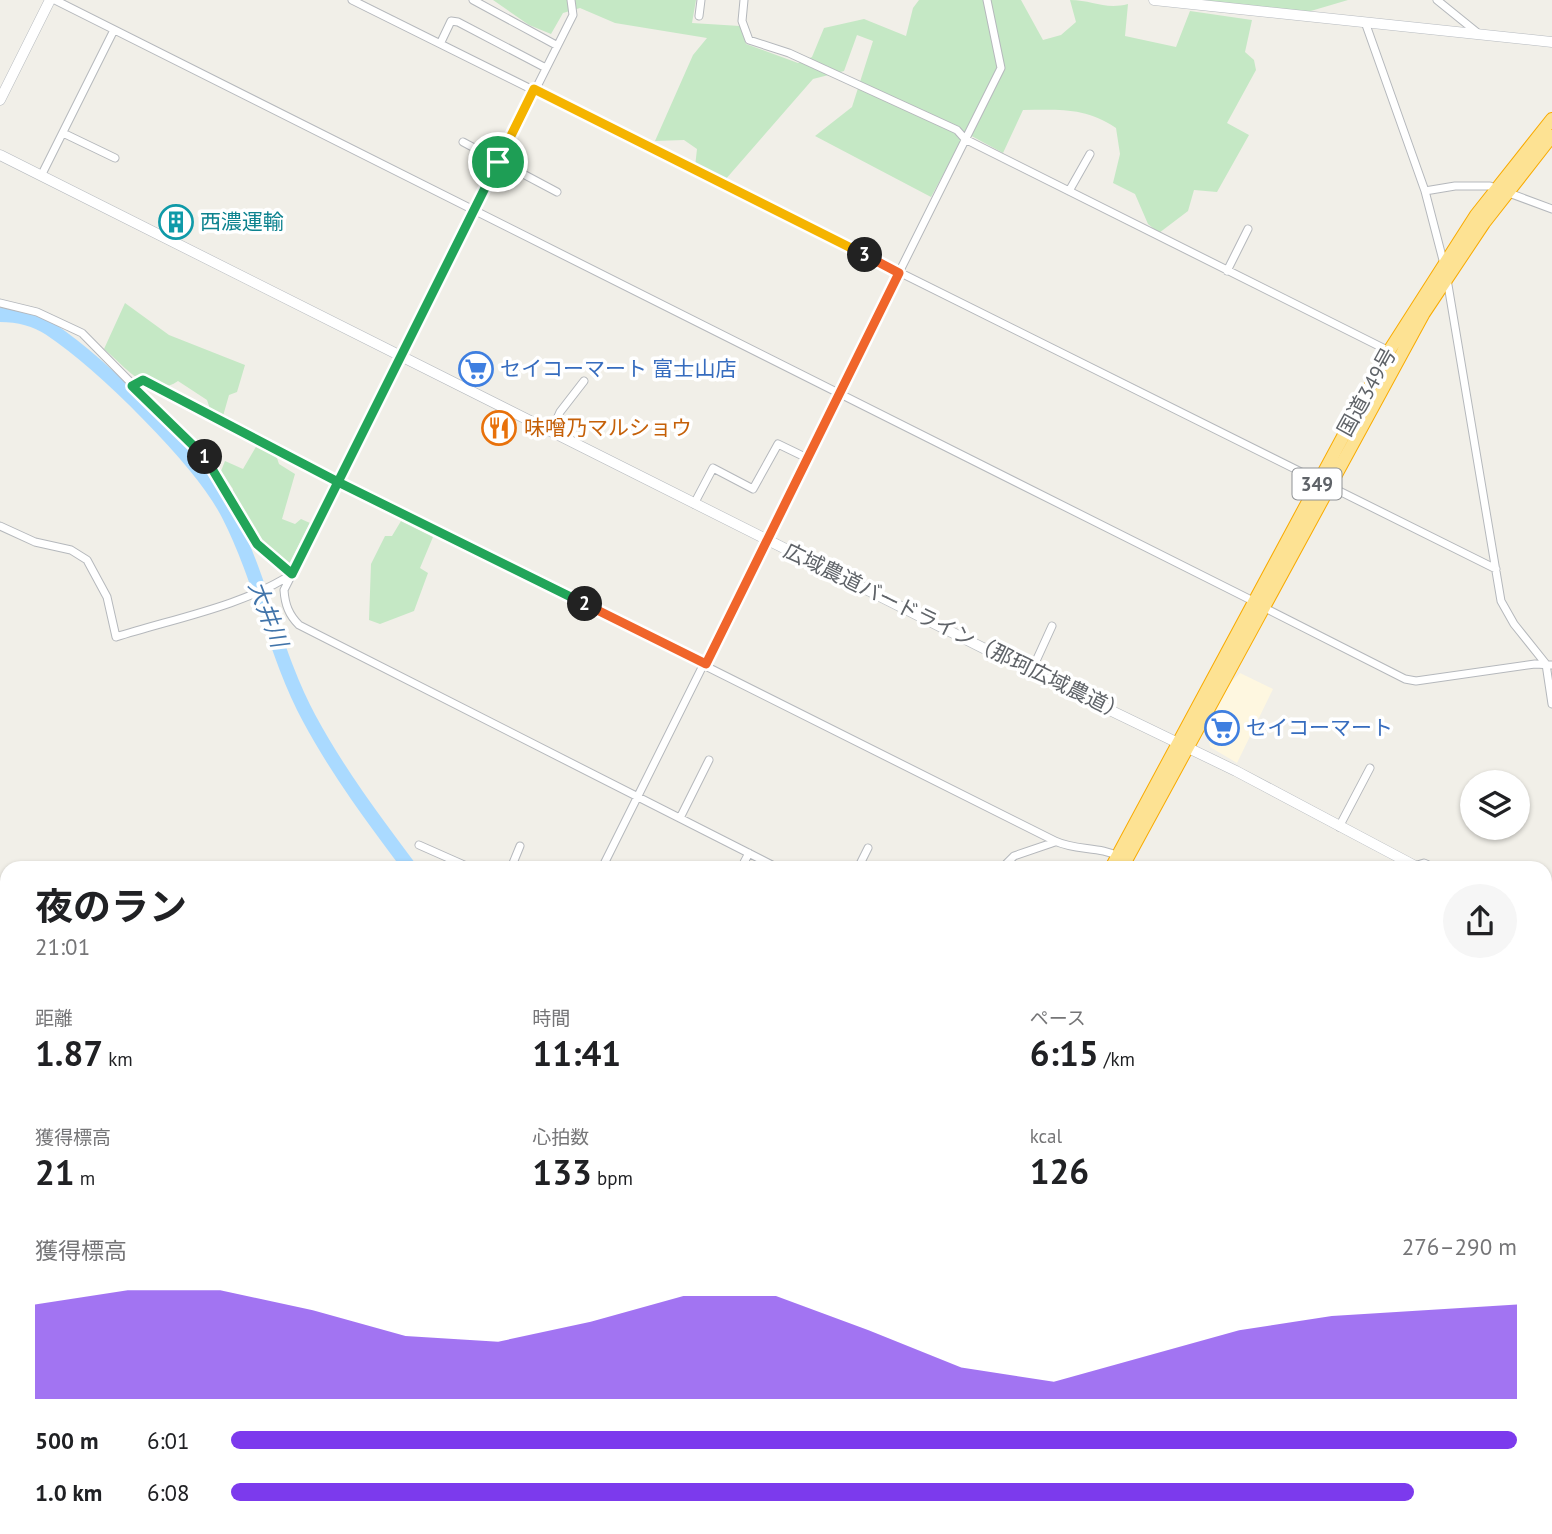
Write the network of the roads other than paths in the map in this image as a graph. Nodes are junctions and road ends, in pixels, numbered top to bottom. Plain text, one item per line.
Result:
1 (53, 0) edge
2 (352, 0) edge
3 (473, 0) edge
4 (571, 0) edge
5 (701, 0) edge
6 (744, 0) edge
7 (987, 0) edge
8 (1154, 0) edge
9 (1437, 0) edge
10 (699, 16) dead end
11 (1365, 22) junction
12 (114, 30) junction
13 (1480, 34) junction
14 (441, 42) junction
15 (1552, 42) edge
16 (556, 45) junction
17 (544, 67) junction
18 (534, 89) junction
19 (0, 100) edge
20 (1552, 119) edge
21 (63, 133) junction
22 (1552, 136) edge
23 (965, 139) junction
24 (463, 142) dead end
25 (1090, 154) dead end
26 (0, 155) edge
27 (116, 158) dead end
28 (498, 162) junction
29 (41, 176) junction
30 (1069, 191) junction
31 (1425, 191) junction
32 (1501, 191) junction
33 (557, 192) dead end
34 (1552, 209) edge
35 (473, 212) junction
36 (1248, 229) dead end
37 (1444, 262) junction
38 (1227, 271) junction
39 (899, 273) junction
40 (1447, 279) junction
41 (0, 303) edge
42 (1389, 351) junction
43 (400, 357) junction
44 (584, 382) dead end
45 (132, 386) junction
46 (838, 395) junction
47 (551, 432) junction
48 (807, 458) junction
49 (338, 482) junction
50 (1323, 483) junction
51 (694, 504) junction
52 (0, 526) edge
53 (766, 540) junction
54 (1496, 569) junction
55 (292, 574) junction
56 (1259, 604) junction
57 (1052, 626) dead end
58 (706, 664) junction
59 (1549, 664) edge
60 (1031, 673) junction
61 (1552, 704) edge
62 (1177, 741) junction
63 (1189, 748) junction
64 (709, 760) dead end
65 (1370, 768) dead end
66 (638, 797) junction
67 (680, 818) junction
68 (1339, 827) junction
69 (1055, 841) junction
70 (419, 845) dead end
71 (520, 846) dead end
72 (868, 848) dead end
73 (749, 853) junction
74 (455, 861) edge
75 (514, 861) edge
76 (606, 861) edge
77 (745, 861) edge
78 (764, 861) edge
79 (862, 861) edge
80 (1009, 861) edge
81 (1122, 861) edge
82 (1405, 861) edge

1 - 12 street
1 - 19 street
2 - 14 street
3 - 16 street
4 - 16 street
5 - 10 street
6 - 23 street
7 - 23 street
8 - 11 street
9 - 13 street
11 - 13 street
11 - 31 street
12 - 21 street
12 - 35 street
13 - 15 street
14 - 17 street
14 - 18 street
16 - 17 street
17 - 18 street
18 - 28 street
18 - 39 street
20 - 32 highway, 国道349号 / 349
21 - 27 street
21 - 29 street
22 - 32 highway, 国道349号 / 349
23 - 30 street
23 - 39 street
24 - 28 street
25 - 30 street
26 - 29 street, 広域農道バードライン（那珂広域農道）
28 - 33 street
28 - 35 street
29 - 43 street, 広域農道バードライン（那珂広域農道）
30 - 38 street
31 - 32 street
31 - 37 street
32 - 34 street
32 - 37 highway, 国道349号 / 349
32 - 40 highway, 国道349号 / 349
35 - 43 street
35 - 46 street
36 - 38 street
37 - 40 street
37 - 42 highway, 国道349号 / 349
38 - 42 street
39 - 46 street
39 - 50 street
40 - 50 highway, 国道349号 / 349
40 - 54 street
41 - 45 street
42 - 50 highway, 国道349号 / 349
43 - 47 street, 広域農道バードライン（那珂広域農道）
43 - 49 street
44 - 47 street
45 - 49 street
45 - 55 street
46 - 48 street
46 - 56 street
47 - 51 street, 広域農道バードライン（那珂広域農道）
48 - 51 street
48 - 53 street
49 - 55 street
49 - 58 street
50 - 54 street
50 - 56 highway, 国道349号 / 349
51 - 53 street, 広域農道バードライン（那珂広域農道）
52 - 55 street
53 - 58 street
53 - 60 street, 広域農道バードライン（那珂広域農道）
54 - 59 street
55 - 66 street
56 - 59 street
56 - 62 highway, 国道349号 / 349
56 - 63 highway, 国道349号 / 349
57 - 60 street
58 - 66 street
58 - 69 street
59 - 61 street
60 - 62 street, 広域農道バードライン（那珂広域農道）
62 - 63 street, 広域農道バードライン（那珂広域農道）
62 - 81 highway, 国道349号 / 349
63 - 68 street, 広域農道バードライン（那珂広域農道）
63 - 81 highway, 国道349号 / 349
64 - 67 street
65 - 68 street
66 - 67 street
66 - 76 street
67 - 73 street
68 - 82 street, 広域農道バードライン（那珂広域農道）
69 - 80 street
69 - 81 street
70 - 74 street
71 - 75 street
72 - 79 street
73 - 77 street
73 - 78 street

